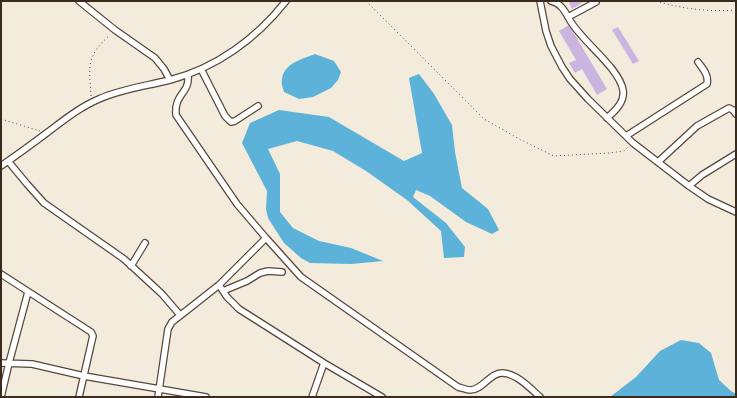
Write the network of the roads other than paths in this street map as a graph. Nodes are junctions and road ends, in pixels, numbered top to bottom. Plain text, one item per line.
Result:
1 (80, 1) edge
2 (286, 1) edge
3 (541, 1) edge
4 (551, 1) edge
5 (596, 2) dead end
6 (568, 17) junction
7 (698, 62) dead end
8 (201, 69) junction
9 (188, 75) junction
10 (170, 80) junction
11 (258, 106) dead end
12 (736, 114) edge
13 (608, 118) junction
14 (626, 136) junction
15 (736, 154) edge
16 (8, 161) junction
17 (658, 162) junction
18 (1, 166) edge
19 (689, 186) junction
20 (736, 212) edge
21 (266, 238) junction
22 (145, 243) dead end
23 (131, 266) junction
24 (282, 272) dead end
25 (1, 274) edge
26 (219, 285) junction
27 (223, 291) junction
28 (28, 292) junction
29 (180, 315) junction
30 (1, 363) edge
31 (9, 363) junction
32 (324, 363) junction
33 (84, 376) junction
34 (160, 390) junction
35 (1, 397) edge
36 (79, 397) edge
37 (158, 397) edge
38 (206, 397) edge
39 (312, 397) edge
40 (382, 397) edge
41 (540, 397) edge

1 - 10 street
2 - 8 street
3 - 13 street
4 - 6 street
5 - 6 street
6 - 13 street
7 - 14 street
8 - 9 street
8 - 11 street
9 - 10 street
9 - 21 street
10 - 16 street
12 - 17 street
13 - 14 street
14 - 17 street
15 - 19 street
16 - 18 street
16 - 23 street
17 - 19 street
19 - 20 street
21 - 26 street
21 - 41 street
22 - 23 street
23 - 29 street
24 - 27 street
25 - 28 street
26 - 27 street
26 - 29 street
27 - 32 street
28 - 31 street
28 - 33 street
29 - 34 street
30 - 31 street
31 - 33 street
31 - 35 street
32 - 39 street
32 - 40 street
33 - 34 street
33 - 36 street
34 - 37 street
34 - 38 street

